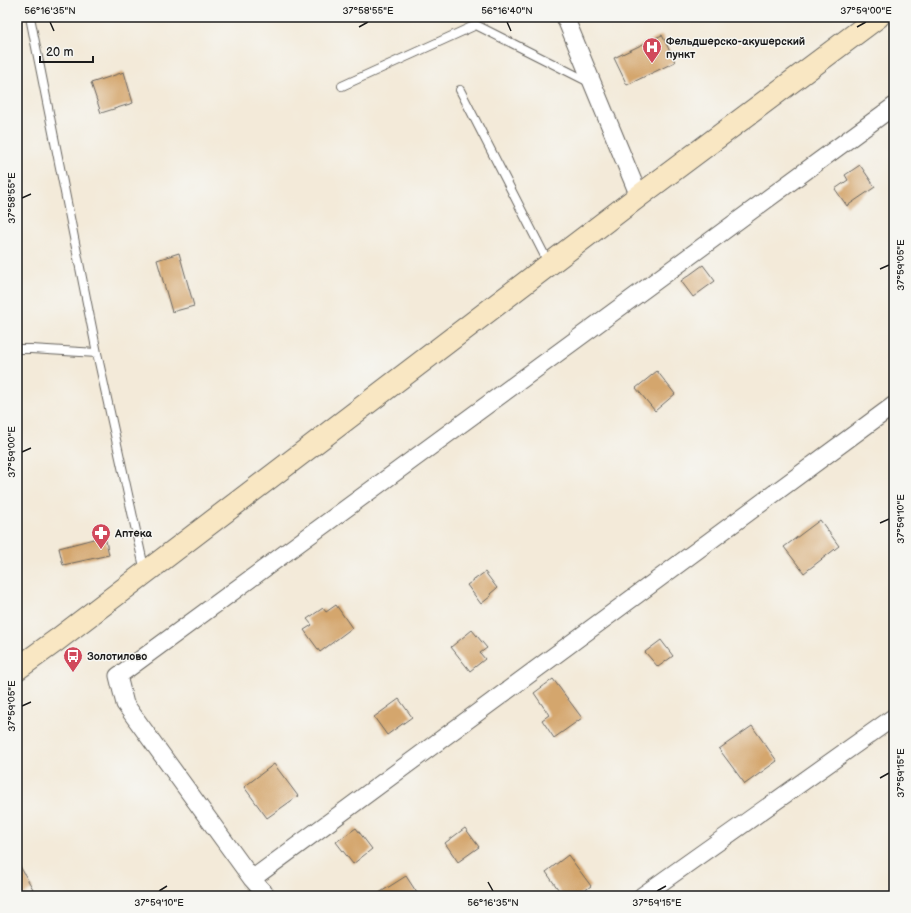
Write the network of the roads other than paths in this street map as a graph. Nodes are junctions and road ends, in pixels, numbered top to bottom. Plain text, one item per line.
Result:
1 (30, 17) edge
2 (565, 17) edge
3 (878, 17) edge
4 (593, 84) junction
5 (342, 86) dead end
6 (460, 90) dead end
7 (894, 106) edge
8 (639, 196) junction
9 (549, 265) junction
10 (17, 349) edge
11 (97, 353) junction
12 (894, 405) edge
13 (145, 573) junction
14 (17, 669) edge
15 (894, 717) edge
16 (252, 879) junction
17 (267, 896) edge
18 (642, 896) edge

1 - 11 lane
2 - 4 street
3 - 8 main road
4 - 5 lane
4 - 8 street
6 - 9 lane
7 - 16 street
8 - 9 main road
9 - 13 main road
10 - 11 lane
11 - 13 lane
12 - 16 street
13 - 14 main road
15 - 18 street
16 - 17 street

